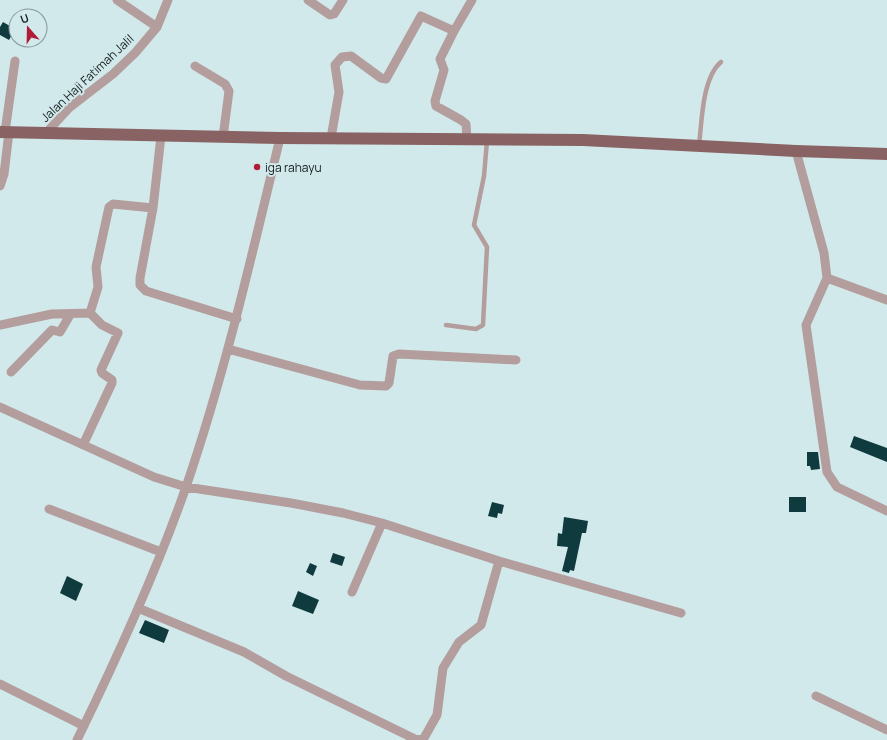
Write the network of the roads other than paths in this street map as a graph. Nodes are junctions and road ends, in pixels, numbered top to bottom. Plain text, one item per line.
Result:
1 (117, 0) edge
2 (168, 0) edge
3 (308, 0) edge
4 (343, 0) edge
5 (472, 0) edge
6 (156, 27) junction
7 (454, 31) junction
8 (14, 61) dead end
9 (722, 62) dead end
10 (195, 66) dead end
11 (5, 132) edge
12 (46, 133) junction
13 (161, 136) junction
14 (223, 137) junction
15 (280, 138) junction
16 (331, 138) junction
17 (467, 139) junction
18 (487, 139) junction
19 (699, 145) junction
20 (796, 151) junction
21 (887, 154) edge
22 (0, 186) edge
23 (153, 208) junction
24 (828, 278) junction
25 (887, 300) edge
26 (90, 314) junction
27 (70, 315) junction
28 (237, 319) junction
29 (446, 325) dead end
30 (0, 326) edge
31 (228, 349) junction
32 (516, 360) dead end
33 (11, 372) dead end
34 (0, 407) edge
35 (83, 445) junction
36 (186, 487) junction
37 (49, 509) dead end
38 (887, 511) edge
39 (382, 523) junction
40 (161, 552) junction
41 (500, 561) junction
42 (352, 592) dead end
43 (138, 608) junction
44 (681, 613) dead end
45 (0, 684) edge
46 (816, 696) dead end
47 (84, 726) junction
48 (887, 730) edge
49 (77, 740) edge

1 - 6 street
2 - 6 street, Jalan Haji Fatimah Jalil
3 - 4 street
5 - 7 street
6 - 12 street, Jalan Haji Fatimah Jalil
7 - 16 street
7 - 17 street
8 - 11 street
9 - 19 lane
10 - 14 street
11 - 12 main road
11 - 22 street
12 - 13 main road
13 - 14 main road
13 - 23 street
14 - 15 main road
15 - 16 main road
15 - 28 street
16 - 17 main road
17 - 18 main road
18 - 19 main road
18 - 29 lane
19 - 20 main road
20 - 21 main road
20 - 24 street
23 - 26 street
23 - 28 street
24 - 25 street
24 - 38 street
26 - 27 street
26 - 35 street
27 - 30 street
27 - 33 street
28 - 31 street
31 - 32 street
31 - 36 street
34 - 35 street
35 - 36 street
36 - 39 street
36 - 40 street
37 - 40 street
39 - 41 street
39 - 42 street
40 - 43 street
41 - 43 street
41 - 44 street
43 - 47 street
45 - 47 street
46 - 48 street
47 - 49 street

